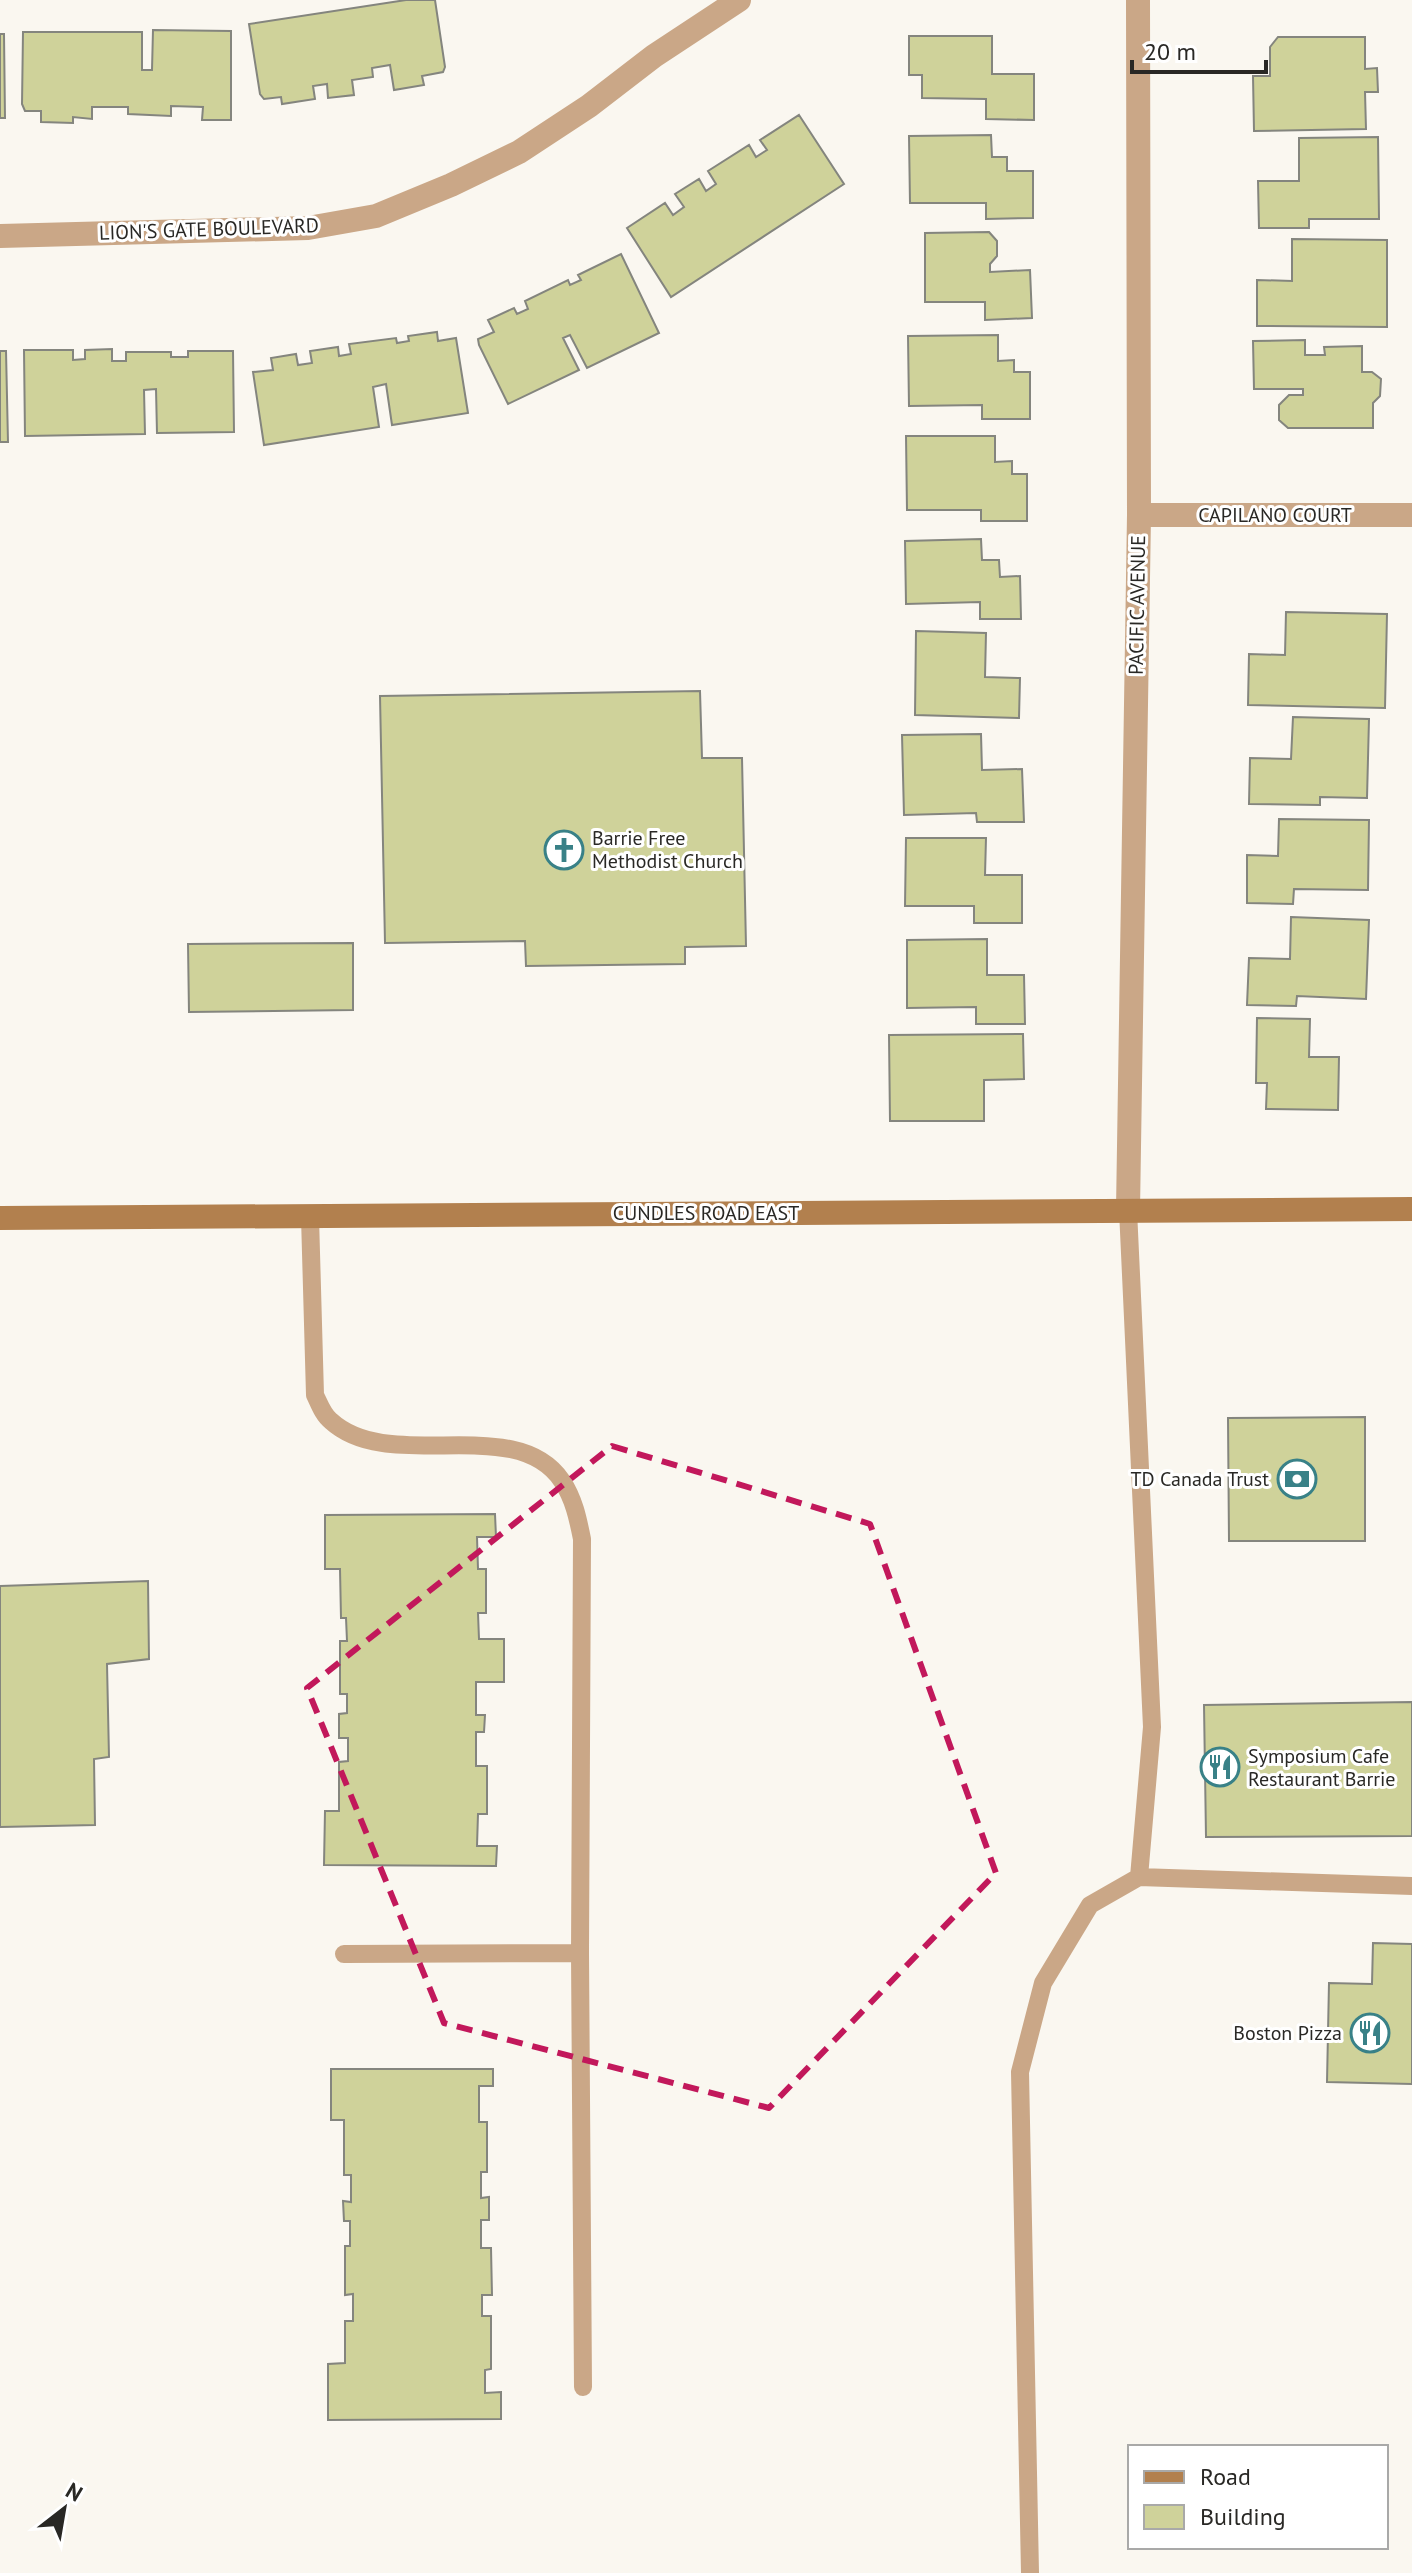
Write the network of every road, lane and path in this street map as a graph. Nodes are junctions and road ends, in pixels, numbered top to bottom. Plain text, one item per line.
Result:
1 (739, 0) edge
2 (1138, 0) edge
3 (0, 236) edge
4 (1139, 515) junction
5 (1412, 515) edge
6 (1412, 1209) edge
7 (1128, 1210) junction
8 (310, 1217) junction
9 (0, 1218) edge
10 (1139, 1877) junction
11 (1412, 1886) edge
12 (580, 1953) junction
13 (344, 1954) dead end
14 (583, 2387) dead end
15 (1030, 2573) edge

1 - 3 street, LION'S GATE BOULEVARD
2 - 4 street, PACIFIC AVENUE
4 - 5 street, CAPILANO COURT
4 - 7 street, PACIFIC AVENUE
6 - 7 main road, CUNDLES ROAD EAST
7 - 8 main road, CUNDLES ROAD EAST
7 - 10 lane
8 - 9 main road, CUNDLES ROAD EAST
8 - 12 lane
10 - 11 lane
10 - 15 lane
12 - 13 lane
12 - 14 lane

